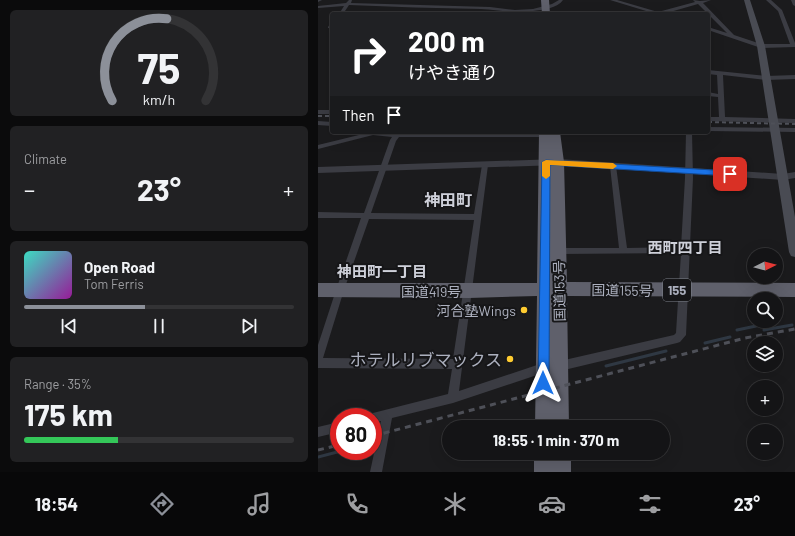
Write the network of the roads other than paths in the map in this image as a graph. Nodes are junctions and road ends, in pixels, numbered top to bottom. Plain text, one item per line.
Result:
1 (561, 0) edge
2 (612, 0) edge
3 (695, 0) edge
4 (709, 0) edge
5 (747, 0) edge
6 (768, 0) edge
7 (793, 0) edge
8 (350, 2) edge
9 (700, 4) junction
10 (795, 5) edge
11 (318, 7) edge
12 (542, 7) edge
13 (472, 8) junction
14 (342, 12) edge
15 (471, 12) edge
16 (653, 12) edge
17 (668, 12) edge
18 (708, 12) edge
19 (710, 14) edge
20 (710, 29) edge
21 (733, 36) junction
22 (794, 45) edge
23 (761, 46) junction
24 (710, 72) edge
25 (720, 74) junction
26 (795, 77) edge
27 (766, 78) junction
28 (710, 94) edge
29 (721, 96) junction
30 (318, 112) edge
31 (330, 112) edge
32 (710, 118) edge
33 (722, 119) junction
34 (795, 121) edge
35 (318, 123) edge
36 (330, 124) edge
37 (774, 125) junction
38 (710, 129) edge
39 (795, 130) edge
40 (364, 134) edge
41 (400, 134) edge
42 (548, 134) edge
43 (689, 134) edge
44 (318, 147) edge
45 (552, 162) junction
46 (484, 165) junction
47 (613, 166) junction
48 (384, 168) junction
49 (318, 170) edge
50 (688, 171) junction
51 (789, 176) edge
52 (795, 181) edge
53 (318, 215) edge
54 (368, 216) junction
55 (478, 217) junction
56 (684, 250) junction
57 (559, 251) junction
58 (623, 251) junction
59 (795, 252) edge
60 (318, 290) edge
61 (340, 290) junction
62 (552, 290) junction
63 (683, 290) junction
64 (795, 290) edge
65 (468, 291) junction
66 (318, 360) edge
67 (318, 363) edge
68 (457, 364) junction
69 (551, 367) junction
70 (453, 398) junction
71 (388, 414) junction
72 (382, 416) edge
73 (545, 420) edge
74 (559, 420) edge
75 (330, 429) edge
76 (318, 432) edge
77 (544, 460) edge
78 (561, 460) edge
79 (376, 472) edge
80 (544, 472) edge
81 (561, 472) edge

1 - 12 street
2 - 16 street
3 - 9 street
4 - 9 street
5 - 23 main road
6 - 22 street
7 - 10 street
8 - 11 street
8 - 13 street
8 - 14 street
9 - 17 street
9 - 18 street
12 - 13 street
13 - 15 street
19 - 21 street
20 - 21 street
21 - 23 street
22 - 23 street
23 - 27 main road
24 - 25 street
25 - 27 street
25 - 29 street
26 - 27 street
27 - 37 main road
28 - 29 street
29 - 33 street
30 - 31 street
32 - 33 street
33 - 37 street
34 - 37 street
35 - 36 street
37 - 38 street
37 - 39 street
37 - 51 main road
40 - 44 street
41 - 48 street
42 - 45 highway, 国道153号
43 - 50 street
45 - 46 street
45 - 47 street
45 - 57 highway, 国道153号
45 - 62 highway, 国道153号
46 - 48 street
46 - 55 street
47 - 50 street
47 - 58 street
48 - 49 street
48 - 54 street
50 - 51 street
50 - 56 street
51 - 52 street
51 - 59 main road
53 - 54 street
54 - 55 street
54 - 61 street
55 - 65 street
56 - 58 street
56 - 63 street
57 - 58 street
57 - 62 highway, 国道153号
60 - 61 highway, 国道419号
61 - 65 highway, 国道419号
61 - 66 street
62 - 63 highway, 国道155号 / 155
62 - 65 highway, 国道419号
62 - 69 highway, 国道153号
63 - 64 highway, 国道155号 / 155
63 - 69 street
65 - 68 street
67 - 68 street
68 - 70 street
69 - 70 street
69 - 73 highway, 国道153号
69 - 74 highway, 国道153号
70 - 71 street
71 - 72 street
71 - 79 street
75 - 76 street
77 - 80 highway
78 - 81 highway

